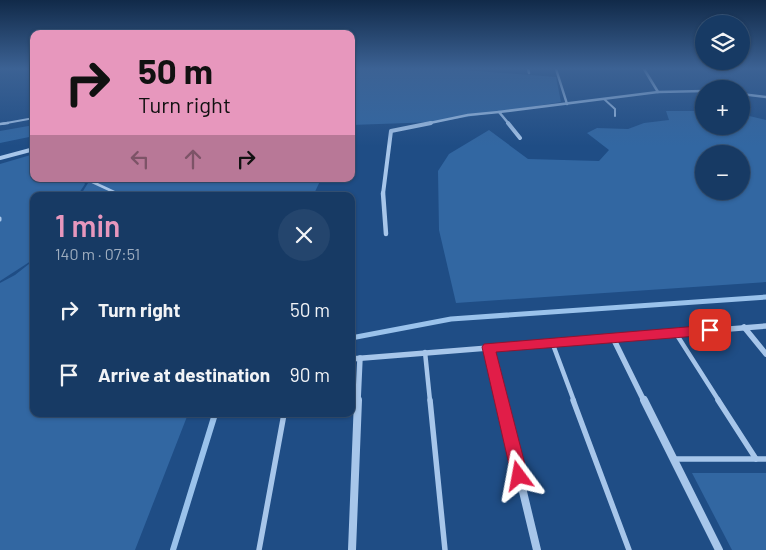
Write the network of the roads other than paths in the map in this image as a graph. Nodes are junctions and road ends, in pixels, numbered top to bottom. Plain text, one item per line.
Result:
1 (564, 95) edge
2 (637, 95) edge
3 (750, 95) edge
4 (766, 97) edge
5 (604, 99) junction
6 (567, 104) junction
7 (499, 112) junction
8 (615, 116) dead end
9 (30, 119) edge
10 (0, 124) edge
11 (520, 138) dead end
12 (30, 150) edge
13 (0, 158) edge
14 (92, 182) edge
15 (114, 192) dead end
16 (386, 234) dead end
17 (766, 326) edge
18 (744, 327) junction
19 (676, 332) junction
20 (613, 338) junction
21 (552, 342) junction
22 (489, 347) junction
23 (425, 352) junction
24 (766, 354) edge
25 (360, 358) junction
26 (355, 359) edge
27 (283, 417) edge
28 (756, 459) junction
29 (766, 459) edge
30 (673, 460) junction
31 (259, 550) edge
32 (352, 550) edge
33 (445, 550) edge
34 (537, 550) edge
35 (629, 550) edge
36 (719, 550) edge

1 - 6 street
2 - 5 street
3 - 4 street
5 - 6 street
5 - 8 lane
6 - 7 street
7 - 11 street
7 - 16 street
9 - 10 lane
12 - 13 street
14 - 15 lane
17 - 18 street
18 - 19 street
18 - 24 street
19 - 20 street
19 - 28 lane
20 - 21 street
20 - 30 street
21 - 22 street
21 - 35 lane
22 - 23 street
22 - 34 street
23 - 25 street
23 - 33 lane
25 - 26 street
25 - 32 street
27 - 31 lane
28 - 29 lane
28 - 30 lane
30 - 36 street

